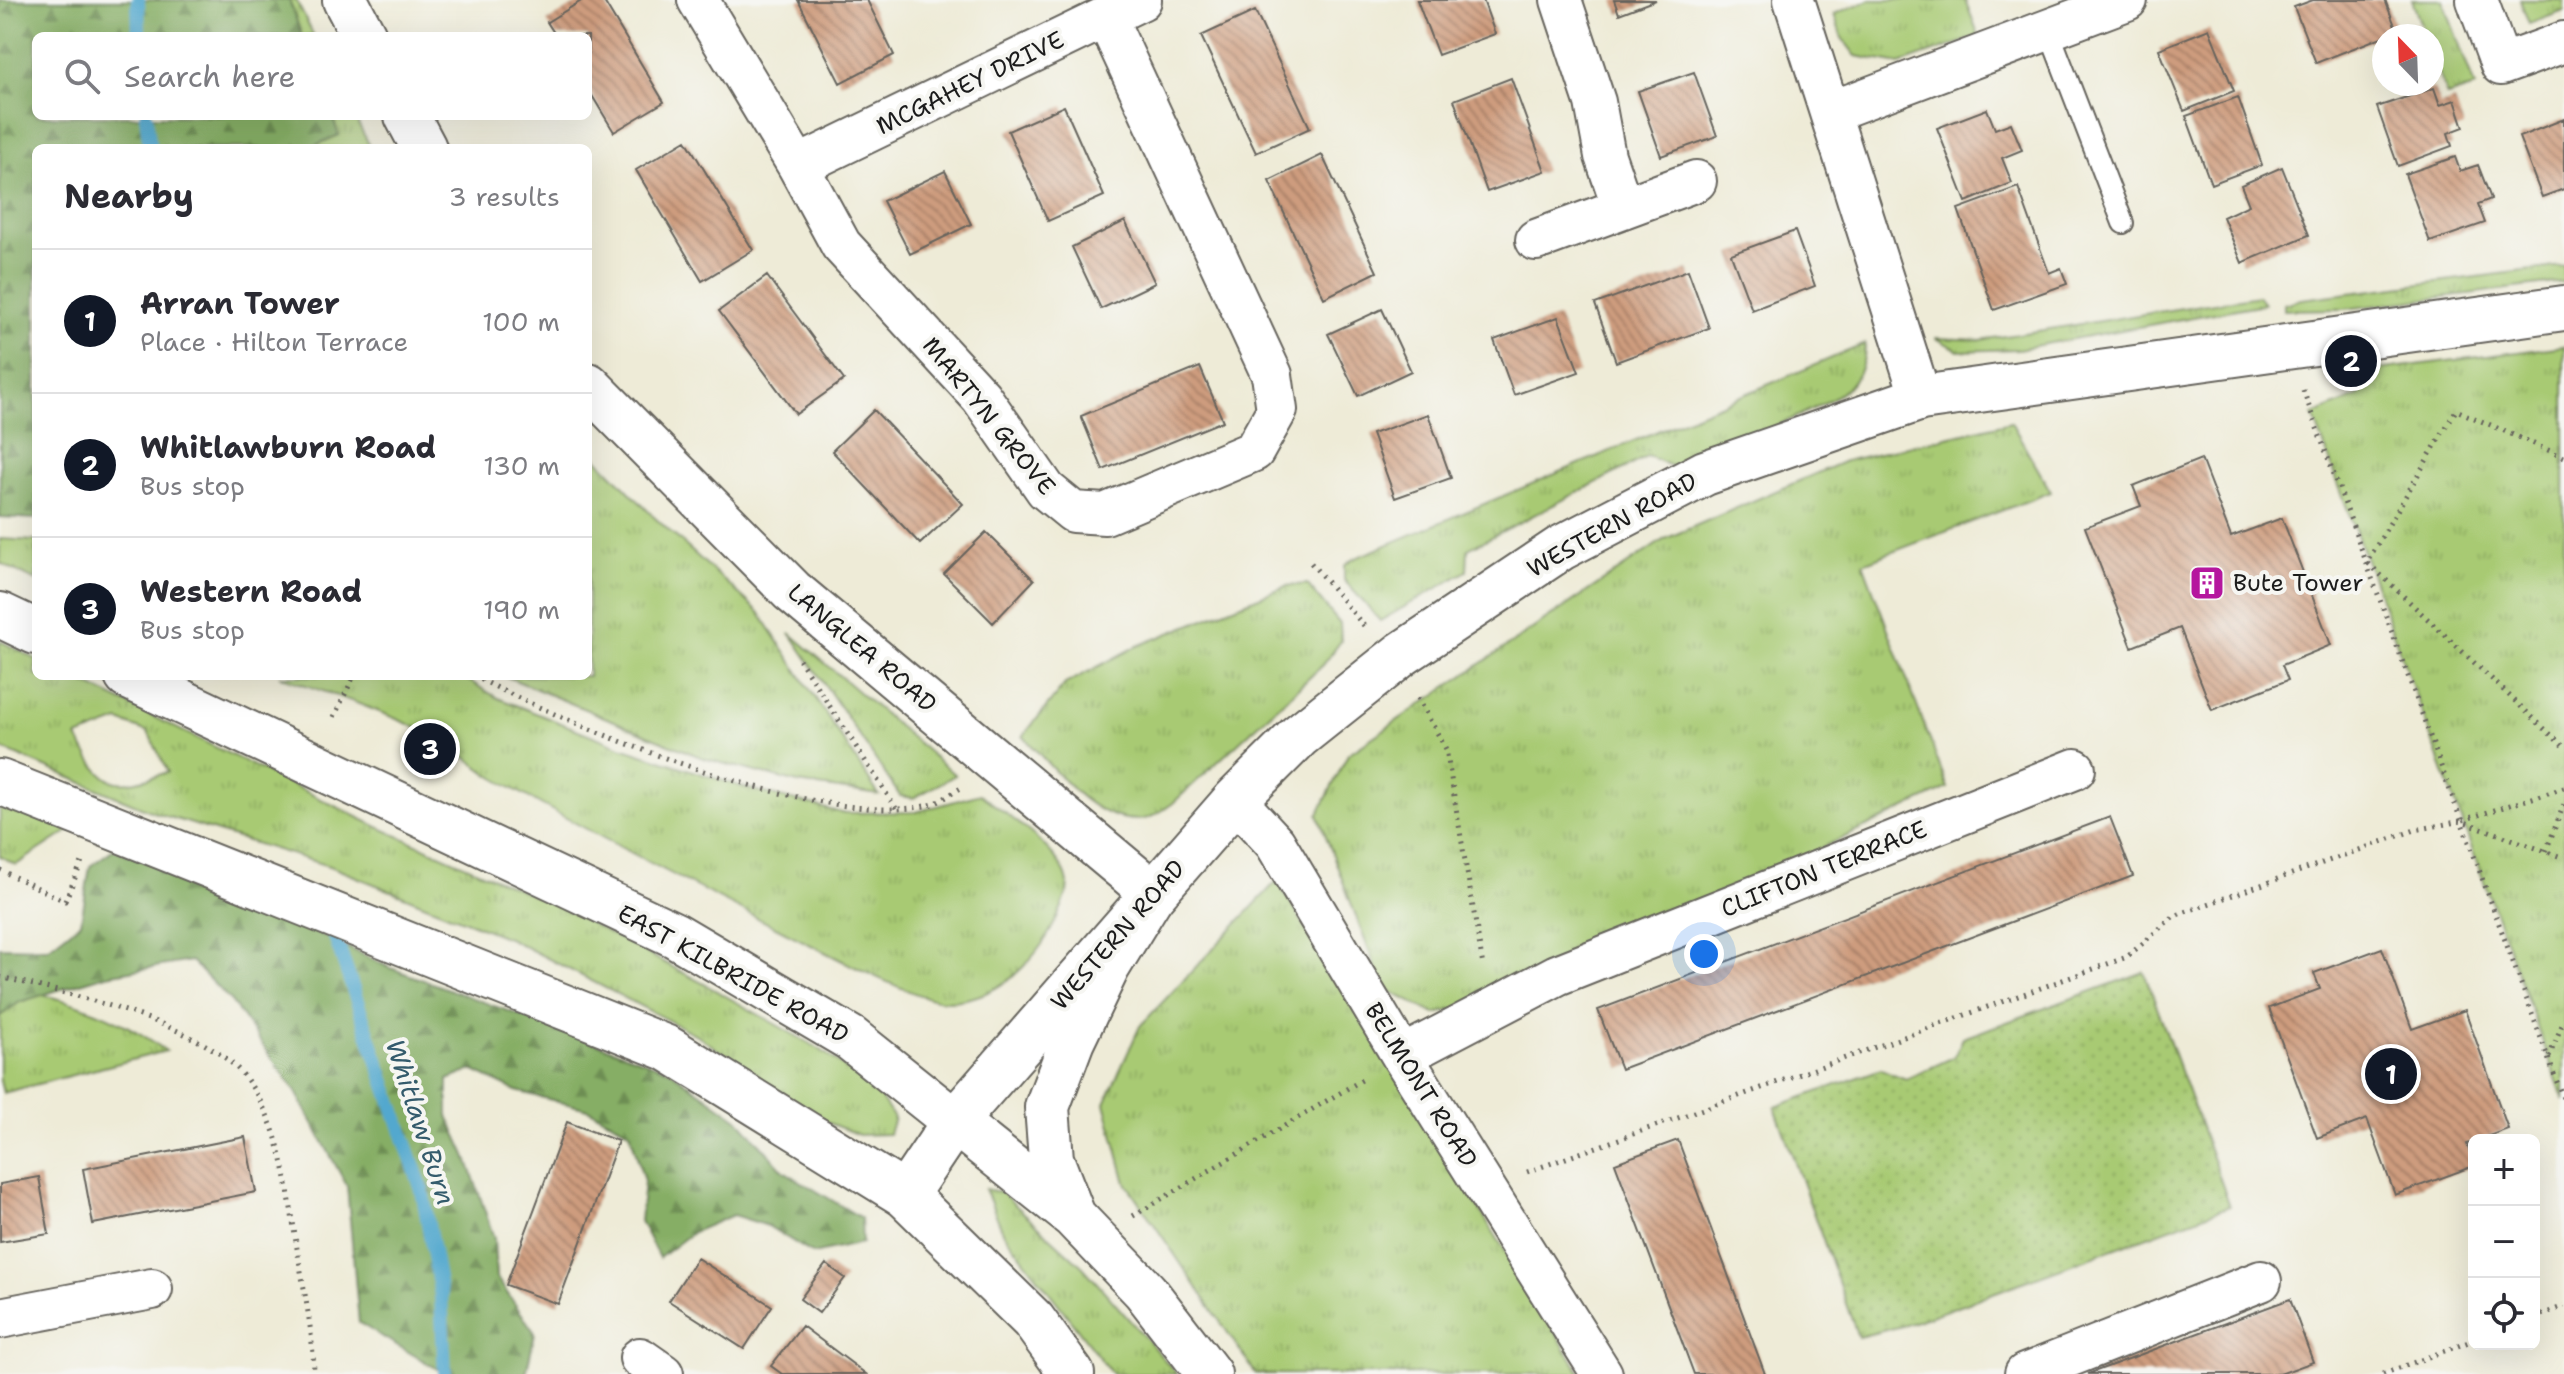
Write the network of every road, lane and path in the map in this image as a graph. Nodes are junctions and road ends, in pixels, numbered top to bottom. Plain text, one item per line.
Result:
1 (345, 0) edge
2 (698, 0) edge
3 (1561, 0) edge
4 (1794, 0) edge
5 (2127, 0) edge
6 (2477, 0) edge
7 (1124, 9) edge
8 (2048, 29) junction
9 (362, 32) edge
10 (2564, 42) edge
11 (1830, 112) junction
12 (409, 120) edge
13 (422, 144) edge
14 (798, 166) junction
15 (1696, 181) dead end
16 (1623, 208) junction
17 (2123, 223) dead end
18 (1536, 240) dead end
19 (2564, 308) edge
20 (2286, 344) junction
21 (592, 389) edge
22 (1921, 398) junction
23 (2564, 457) edge
24 (2367, 562) junction
25 (1311, 563) dead end
26 (0, 615) edge
27 (32, 630) edge
28 (1375, 639) dead end
29 (796, 653) dead end
30 (135, 680) edge
31 (352, 680) edge
32 (483, 680) edge
33 (1416, 694) dead end
34 (334, 717) dead end
35 (2564, 747) edge
36 (2075, 769) dead end
37 (0, 782) edge
38 (968, 784) dead end
39 (2564, 788) edge
40 (1235, 800) junction
41 (2564, 804) edge
42 (896, 808) junction
43 (2462, 821) junction
44 (2546, 851) junction
45 (2564, 858) edge
46 (83, 859) dead end
47 (0, 870) edge
48 (1153, 893) junction
49 (0, 977) edge
50 (1491, 1009) junction
51 (2564, 1020) edge
52 (1402, 1056) junction
53 (2548, 1058) junction
54 (2564, 1101) edge
55 (954, 1122) junction
56 (1484, 1187) junction
57 (905, 1195) junction
58 (1073, 1216) junction
59 (1126, 1221) dead end
60 (2261, 1281) dead end
61 (152, 1289) dead end
62 (2564, 1306) edge
63 (2540, 1316) edge
64 (0, 1318) edge
65 (2468, 1342) edge
66 (314, 1374) edge
67 (1072, 1374) edge
68 (1209, 1374) edge
69 (1602, 1374) edge
70 (2025, 1374) edge
71 (2383, 1374) edge

1 - 9 main road
2 - 14 street, MARTYN GROVE
3 - 16 street
4 - 11 street
5 - 8 street
6 - 10 street
7 - 14 street, MCGAHEY DRIVE
7 - 14 street, MARTYN GROVE
8 - 11 street
8 - 17 lane
11 - 22 street
12 - 13 main road
15 - 16 street
16 - 18 street
19 - 20 main road, WESTERN ROAD
20 - 22 main road, WESTERN ROAD
20 - 24 path
21 - 48 main road, LANGLEA ROAD
22 - 40 main road, WESTERN ROAD
23 - 24 path
24 - 35 path
24 - 43 path
25 - 28 path
26 - 27 main road
29 - 42 path
30 - 55 main road, EAST KILBRIDE ROAD
31 - 34 path
32 - 42 path
33 - 50 path
36 - 50 street, CLIFTON TERRACE
37 - 57 main road
38 - 42 path
39 - 43 path
40 - 48 main road, WESTERN ROAD
40 - 52 street, BELMONT ROAD
41 - 44 path
43 - 44 path
43 - 53 path
43 - 56 path
44 - 45 path
46 - 47 path
48 - 55 main road, WESTERN ROAD
48 - 58 main road
49 - 66 path
50 - 52 street, CLIFTON TERRACE
51 - 53 path
52 - 56 street, BELMONT ROAD
52 - 59 path
53 - 54 path
55 - 57 main road, WESTERN ROAD
55 - 58 main road, EAST KILBRIDE ROAD
56 - 69 street, BELMONT ROAD
57 - 67 main road
58 - 68 main road, EAST KILBRIDE ROAD
60 - 70 street
61 - 64 street
62 - 63 path
65 - 71 path

